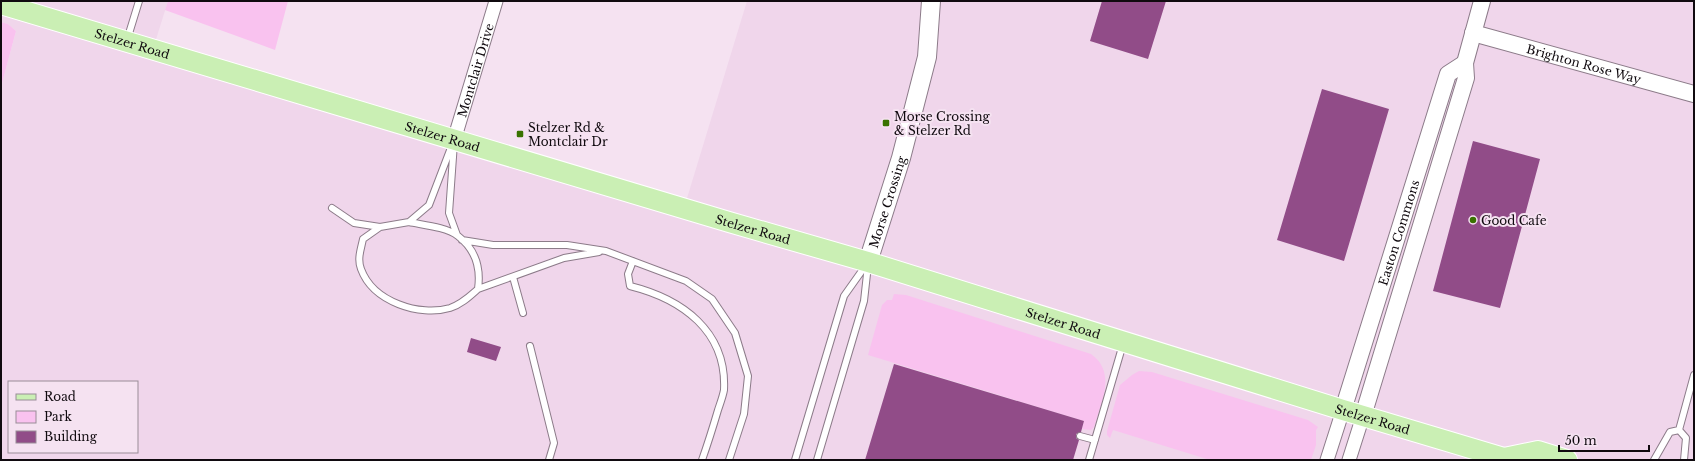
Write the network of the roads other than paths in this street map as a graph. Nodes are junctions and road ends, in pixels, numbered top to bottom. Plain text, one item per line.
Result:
1 (139, 1) edge
2 (496, 1) edge
3 (931, 1) edge
4 (1482, 1) edge
5 (1, 4) edge
6 (1473, 33) junction
7 (126, 42) junction
8 (1465, 63) junction
9 (1694, 94) edge
10 (454, 140) junction
11 (332, 208) dead end
12 (409, 222) junction
13 (380, 227) junction
14 (457, 235) junction
15 (462, 240) junction
16 (606, 251) junction
17 (633, 261) junction
18 (868, 262) junction
19 (513, 276) junction
20 (478, 289) junction
21 (523, 313) dead end
22 (1124, 341) junction
23 (530, 346) dead end
24 (1694, 375) edge
25 (1343, 410) junction
26 (1363, 416) junction
27 (1679, 430) junction
28 (1080, 436) dead end
29 (1095, 440) junction
30 (1506, 459) edge
31 (549, 460) edge
32 (702, 460) edge
33 (729, 460) edge
34 (795, 460) edge
35 (817, 460) edge
36 (1089, 460) edge
37 (1327, 460) edge
38 (1349, 460) edge
39 (1567, 460) edge
40 (1654, 460) edge
41 (1684, 460) edge

1 - 7 lane
2 - 10 street, Montclair Drive
3 - 18 main road, Morse Crossing
4 - 6 street, Easton Commons
5 - 7 main road, Stelzer Road
6 - 8 street, Easton Commons
6 - 9 street, Brighton Rose Way
7 - 10 main road, Stelzer Road
8 - 25 street, Easton Commons
8 - 26 street, Easton Commons
10 - 12 lane
10 - 14 lane
10 - 18 main road, Stelzer Road
11 - 13 lane
12 - 13 lane
12 - 14 lane
13 - 20 lane
14 - 15 lane
15 - 16 lane
15 - 20 lane
16 - 17 lane
16 - 19 lane
17 - 32 lane
17 - 33 lane
18 - 22 main road, Stelzer Road
18 - 34 lane, Morse Crossing
18 - 35 lane, Morse Crossing
19 - 20 lane
19 - 21 lane
22 - 25 main road, Stelzer Road
22 - 29 lane
23 - 31 lane
24 - 27 lane
25 - 26 main road, Stelzer Road
25 - 37 street
26 - 30 main road, Stelzer Road
26 - 38 street
27 - 40 lane
27 - 41 lane
28 - 29 lane
29 - 36 lane
30 - 39 main road, Stelzer Road

